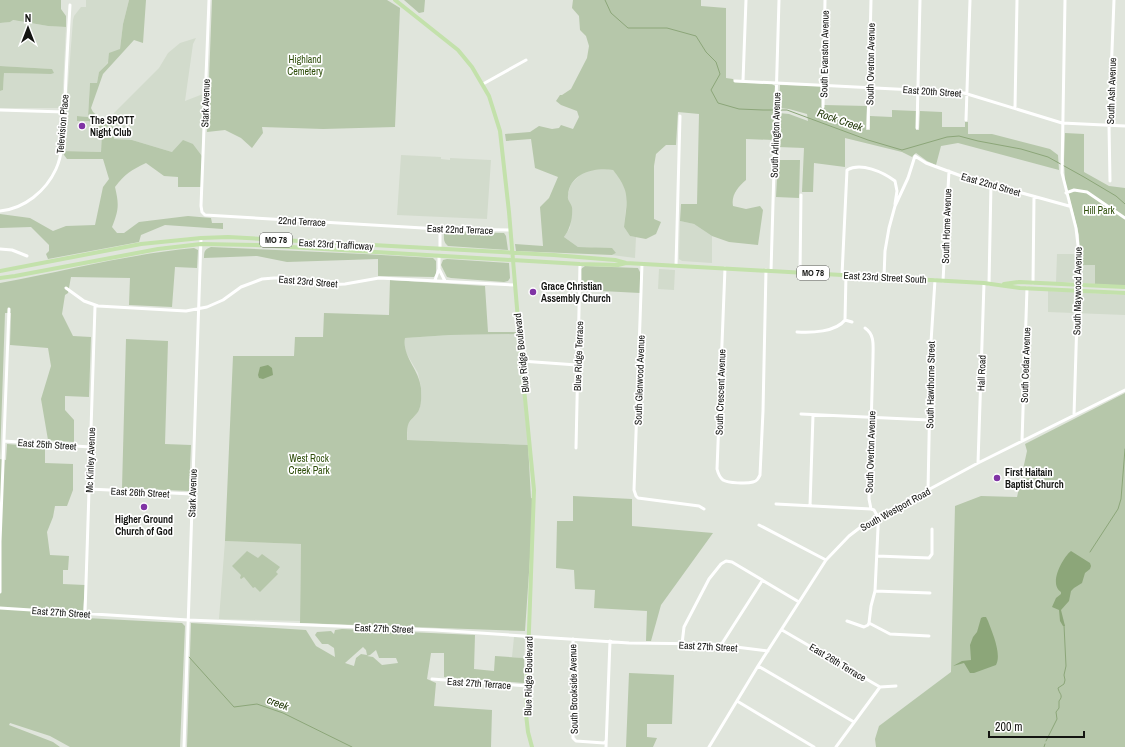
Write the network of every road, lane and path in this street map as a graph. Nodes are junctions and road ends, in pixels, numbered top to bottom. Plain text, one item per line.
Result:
1 (209, 0) edge
2 (395, 0) edge
3 (746, 0) edge
4 (779, 0) edge
5 (825, 0) edge
6 (871, 0) edge
7 (920, 0) edge
8 (970, 0) edge
9 (1017, 0) edge
10 (1065, 0) edge
11 (1114, 0) edge
12 (70, 5) dead end
13 (526, 60) dead end
14 (735, 81) dead end
15 (743, 81) junction
16 (777, 83) junction
17 (483, 84) junction
18 (823, 85) junction
19 (869, 87) junction
20 (918, 90) junction
21 (967, 94) junction
22 (823, 107) dead end
23 (1015, 108) junction
24 (0, 110) edge
25 (64, 112) junction
26 (680, 116) dead end
27 (966, 120) dead end
28 (1062, 123) junction
29 (1109, 126) junction
30 (1125, 126) edge
31 (868, 128) dead end
32 (917, 128) dead end
33 (949, 171) junction
34 (1110, 181) dead end
35 (991, 184) junction
36 (1066, 193) junction
37 (801, 195) dead end
38 (1034, 196) junction
39 (201, 206) joint
40 (895, 206) junction
41 (1070, 206) junction
42 (0, 211) edge
43 (1125, 218) edge
44 (410, 227) joint
45 (440, 229) junction
46 (510, 230) junction
47 (201, 238) junction
48 (201, 244) junction
49 (0, 249) edge
50 (440, 250) junction
51 (27, 256) dead end
52 (439, 256) junction
53 (554, 256) joint
54 (554, 262) joint
55 (626, 263) junction
56 (580, 264) junction
57 (642, 264) junction
58 (676, 266) junction
59 (725, 268) junction
60 (439, 269) junction
61 (766, 270) junction
62 (0, 271) edge
63 (771, 271) junction
64 (800, 272) junction
65 (844, 275) junction
66 (884, 277) junction
67 (0, 278) edge
68 (435, 280) junction
69 (935, 280) junction
70 (445, 281) junction
71 (943, 281) junction
72 (986, 283) junction
73 (1033, 283) junction
74 (1000, 284) junction
75 (515, 285) junction
76 (1078, 285) junction
77 (1125, 287) edge
78 (66, 288) dead end
79 (1027, 288) junction
80 (1078, 291) junction
81 (1125, 293) edge
82 (95, 306) junction
83 (9, 309) dead end
84 (198, 310) junction
85 (845, 320) junction
86 (852, 322) dead end
87 (865, 328) dead end
88 (797, 332) dead end
89 (521, 361) junction
90 (577, 365) junction
91 (1125, 390) edge
92 (801, 414) dead end
93 (813, 414) junction
94 (1074, 415) junction
95 (871, 417) junction
96 (929, 420) junction
97 (4, 441) junction
98 (1022, 441) junction
99 (90, 447) junction
100 (576, 448) dead end
101 (978, 463) junction
102 (89, 489) junction
103 (928, 490) junction
104 (192, 494) junction
105 (776, 504) dead end
106 (810, 506) junction
107 (871, 508) junction
108 (704, 509) dead end
109 (878, 517) junction
110 (760, 525) dead end
111 (932, 529) dead end
112 (877, 556) junction
113 (826, 560) junction
114 (762, 581) junction
115 (875, 591) junction
116 (0, 592) edge
117 (930, 593) dead end
118 (799, 602) junction
119 (0, 608) edge
120 (86, 614) junction
121 (188, 620) junction
122 (847, 621) dead end
123 (869, 623) junction
124 (782, 630) junction
125 (529, 635) junction
126 (929, 636) dead end
127 (573, 639) junction
128 (610, 641) junction
129 (682, 644) junction
130 (721, 645) junction
131 (768, 651) junction
132 (758, 666) junction
133 (432, 680) dead end
134 (527, 686) junction
135 (896, 686) dead end
136 (880, 687) junction
137 (737, 701) junction
138 (854, 722) junction
139 (606, 742) junction
140 (184, 747) edge
141 (532, 747) edge
142 (606, 747) edge
143 (709, 747) edge
144 (814, 747) edge
145 (836, 747) edge

1 - 39 street, Stark Avenue
2 - 17 main road, Blue Ridge Boulevard
3 - 15 street
4 - 16 street, South Arlington Avenue
5 - 18 street, South Evanston Avenue
6 - 19 street, South Overton Avenue
7 - 20 street
8 - 21 street
9 - 23 street
10 - 28 street, South Maywood Avenue
11 - 29 street, South Ash Avenue
12 - 25 street, Television Place
13 - 17 street
14 - 15 street, East 20th Street
15 - 16 street, East 20th Street
16 - 18 street, East 20th Street
16 - 63 street, South Arlington Avenue
17 - 46 main road, Blue Ridge Boulevard
18 - 19 street, East 20th Street
18 - 22 street, South Evanston Avenue
19 - 20 street, East 20th Street
19 - 31 street, South Overton Avenue
20 - 21 street, East 20th Street
20 - 32 street
21 - 23 street, East 20th Street
21 - 27 street
23 - 28 street, East 20th Street
24 - 25 street
25 - 42 street, Television Place
26 - 58 street
28 - 29 street, East 20th Street
28 - 36 street, South Maywood Avenue
29 - 30 street, East 20th Street
29 - 34 street, South Ash Avenue
33 - 35 street, East 22nd Street
33 - 40 street, East 22nd Street
33 - 71 street, South Home Avenue
35 - 38 street, East 22nd Street
35 - 72 street, Hall Road
36 - 41 street, South Maywood Avenue
36 - 43 street
37 - 64 street
38 - 41 street, East 22nd Street
38 - 73 street
39 - 44 street, 22nd Terrace
40 - 65 street
40 - 66 street
41 - 76 street, South Maywood Avenue
44 - 45 street, East 22nd Terrace
45 - 46 street, East 22nd Terrace
45 - 50 street
46 - 75 main road, Blue Ridge Boulevard
47 - 48 street, Stark Avenue
47 - 50 main road, East 23rd Trafficway / MO 78
47 - 62 main road, East 23rd Trafficway / MO 78
48 - 52 main road, East 23rd Trafficway / MO 78
48 - 67 main road, East 23rd Trafficway / MO 78
48 - 84 street, Stark Avenue
49 - 51 street
50 - 53 main road, East 23rd Trafficway / MO 78
52 - 54 main road, East 23rd Trafficway / MO 78
52 - 60 street
53 - 55 main road, East 23rd Street South / MO 78
54 - 56 main road, East 23rd Street South / MO 78
55 - 56 main road, East 23rd Street South / MO 78
55 - 57 main road, East 23rd Street South / MO 78
56 - 90 street, Blue Ridge Terrace
57 - 58 main road, East 23rd Street South / MO 78
57 - 108 street, South Glenwood Avenue
58 - 59 main road, East 23rd Street South / MO 78
59 - 61 main road, East 23rd Street South / MO 78
59 - 61 street, South Crescent Avenue
60 - 68 street
60 - 70 street
61 - 63 main road, East 23rd Street South / MO 78
63 - 64 main road, East 23rd Street South / MO 78
64 - 65 main road, East 23rd Street South / MO 78
65 - 66 main road, East 23rd Street South / MO 78
65 - 85 street
66 - 69 main road, East 23rd Street South / MO 78
68 - 70 street, East 23rd Street
68 - 84 street, East 23rd Street
69 - 71 main road, East 23rd Street South / MO 78
69 - 96 street, South Hawthorne Street
70 - 75 street, East 23rd Street
71 - 72 main road, East 23rd Street South / MO 78
72 - 74 main road, East 23rd Street South / MO 78
72 - 101 street, Hall Road
73 - 74 main road, East 23rd Street South / MO 78
73 - 76 main road, East 23rd Street South / MO 78
74 - 79 main road, East 23rd Street South / MO 78
75 - 89 main road, Blue Ridge Boulevard
76 - 77 main road, East 23rd Street South / MO 78
76 - 80 street, South Maywood Avenue
78 - 82 street, East 23rd Street
79 - 80 main road, East 23rd Street South / MO 78
79 - 98 street, South Cedar Avenue
80 - 81 main road, East 23rd Street South / MO 78
80 - 94 street, South Maywood Avenue
82 - 84 street, East 23rd Street
82 - 99 street, Mc Kinley Avenue
83 - 97 street
84 - 104 street, Stark Avenue
85 - 86 street
85 - 88 street
87 - 95 street, South Overton Avenue
89 - 90 street
89 - 125 main road, Blue Ridge Boulevard
90 - 100 street, Blue Ridge Terrace
91 - 94 street, South Westport Road
92 - 93 street
93 - 95 street
93 - 106 street
94 - 98 street, South Westport Road
95 - 96 street
95 - 107 street, South Overton Avenue
96 - 103 street, South Hawthorne Street
97 - 99 street, East 25th Street
97 - 116 street
98 - 101 street, South Westport Road
99 - 102 street, Mc Kinley Avenue
101 - 103 street, South Westport Road
102 - 104 street, East 26th Street
102 - 120 street, Mc Kinley Avenue
103 - 109 street, South Westport Road
104 - 121 street, Stark Avenue
105 - 106 street
106 - 107 street
107 - 109 street
109 - 112 street
109 - 113 street, South Westport Road
110 - 113 street
111 - 112 street
112 - 115 street
113 - 118 street, South Westport Road
114 - 118 street
114 - 129 street
114 - 130 street
115 - 117 street
115 - 123 street
118 - 124 street, South Westport Road
119 - 120 street, East 27th Street
120 - 121 street, East 27th Street
121 - 125 street, East 27th Street
121 - 140 street, Stark Avenue
122 - 123 street
123 - 126 street
124 - 131 street, South Westport Road
124 - 136 street, East 26th Terrace
125 - 127 street, East 27th Street
125 - 134 main road, Blue Ridge Boulevard
127 - 128 street, East 27th Street
127 - 139 street, South Brookside Avenue
128 - 129 street, East 27th Street
128 - 139 street
129 - 130 street, East 27th Street
130 - 131 street, East 27th Street
131 - 132 street, South Westport Road
132 - 137 street, South Westport Road
132 - 138 street
133 - 134 street, East 27th Terrace
134 - 141 main road, Blue Ridge Boulevard
135 - 136 street
136 - 138 street
137 - 143 street, South Westport Road
137 - 144 street
138 - 145 street
139 - 142 street

